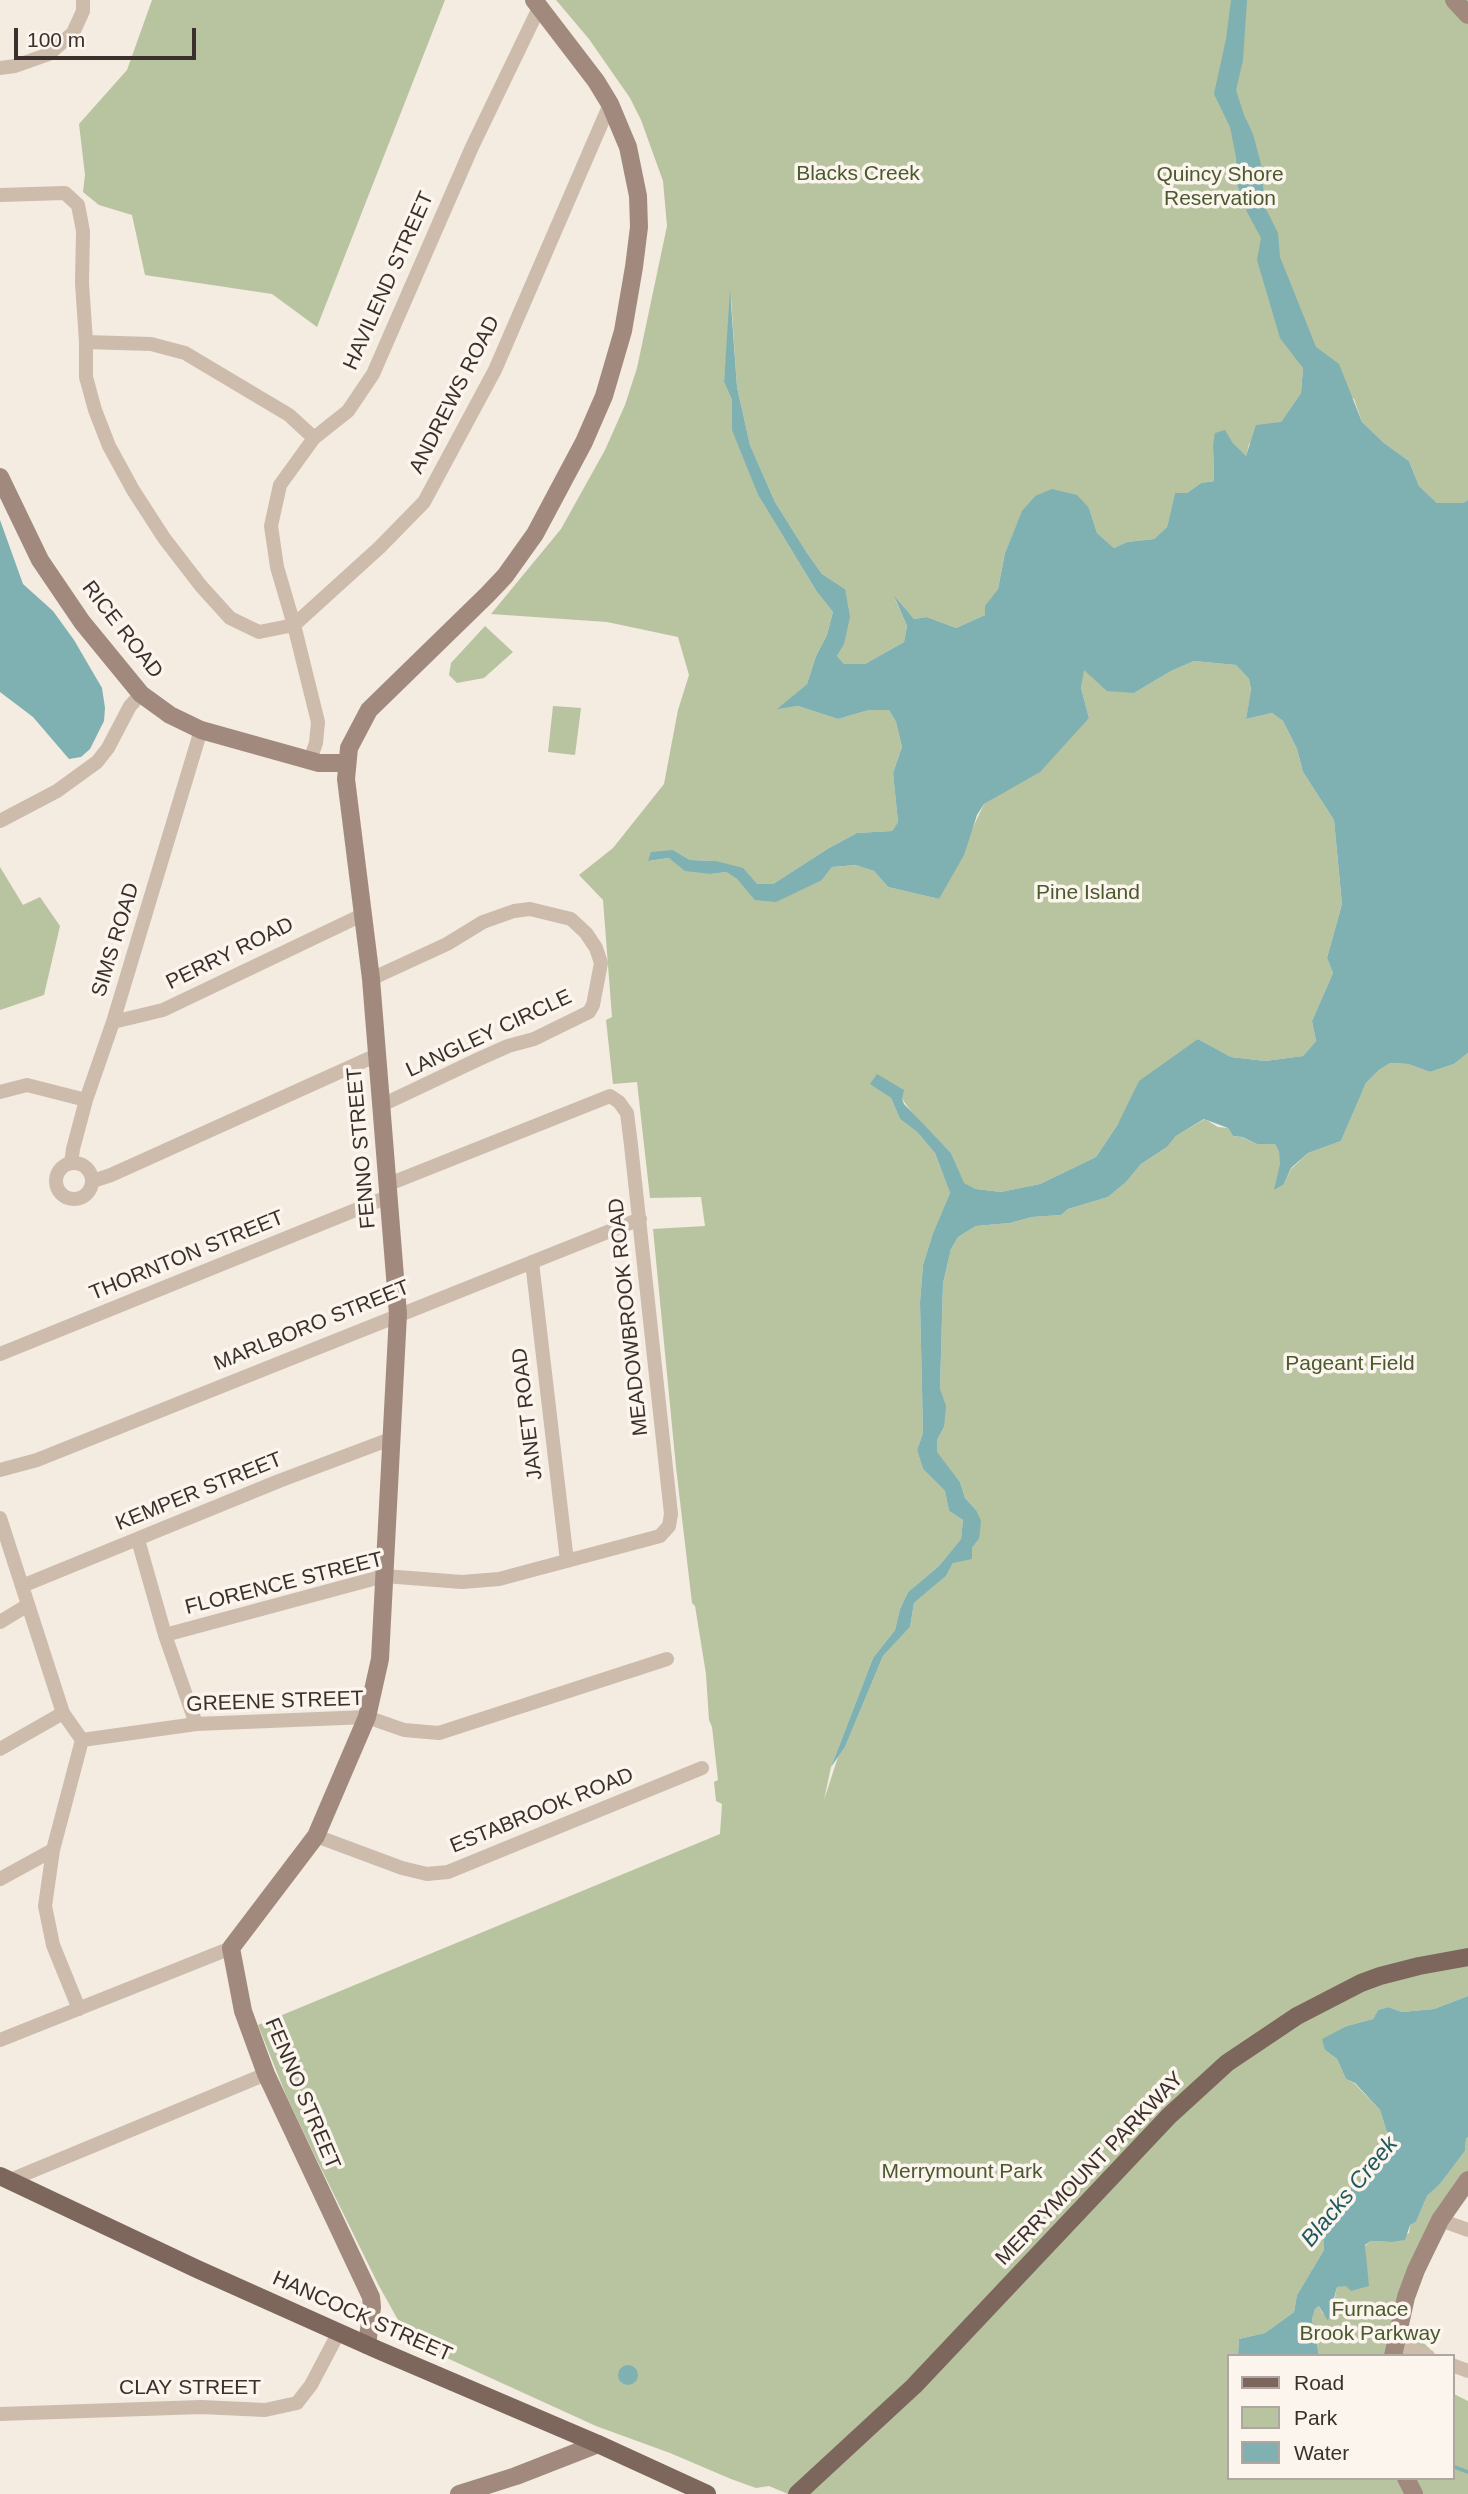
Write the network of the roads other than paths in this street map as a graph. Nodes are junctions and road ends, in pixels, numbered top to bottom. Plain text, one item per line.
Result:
1 (83, 0) edge
2 (1454, 0) edge
3 (536, 4) edge
4 (1468, 15) edge
5 (0, 68) edge
6 (610, 104) junction
7 (0, 195) edge
8 (86, 342) junction
9 (314, 438) junction
10 (0, 477) edge
11 (294, 625) junction
12 (141, 694) junction
13 (201, 730) junction
14 (310, 760) junction
15 (346, 763) junction
16 (0, 821) edge
17 (362, 915) junction
18 (371, 979) junction
19 (113, 1022) junction
20 (377, 1055) junction
21 (0, 1092) edge
22 (610, 1096) joint
23 (86, 1100) junction
24 (382, 1105) junction
25 (72, 1163) junction
26 (93, 1181) junction
27 (389, 1190) junction
28 (640, 1219) junction
29 (532, 1262) junction
30 (398, 1314) junction
31 (0, 1354) edge
32 (393, 1438) junction
33 (0, 1470) edge
34 (0, 1518) edge
35 (660, 1536) joint
36 (138, 1540) junction
37 (567, 1561) junction
38 (384, 1576) junction
39 (22, 1586) junction
40 (29, 1605) junction
41 (0, 1622) edge
42 (165, 1635) junction
43 (667, 1659) dead end
44 (63, 1713) junction
45 (367, 1717) junction
46 (196, 1724) junction
47 (82, 1740) junction
48 (0, 1749) edge
49 (702, 1768) dead end
50 (316, 1836) junction
51 (53, 1850) junction
52 (0, 1880) edge
53 (231, 1948) junction
54 (1468, 1956) edge
55 (79, 2008) junction
56 (0, 2040) edge
57 (266, 2074) junction
58 (4, 2179) edge
59 (1468, 2180) edge
60 (1440, 2220) junction
61 (1468, 2230) edge
62 (339, 2332) junction
63 (367, 2345) junction
64 (1394, 2349) edge
65 (1418, 2354) edge
66 (0, 2414) edge
67 (598, 2444) junction
68 (459, 2494) edge
69 (707, 2494) edge
70 (797, 2494) edge

1 - 5 street
2 - 4 street
3 - 6 street, FENNO STREET
3 - 9 street, HAVILEND STREET
6 - 11 street, ANDREWS ROAD
6 - 15 street, FENNO STREET
7 - 8 street
8 - 9 street
8 - 11 street
9 - 11 street, HAVILEND STREET
10 - 12 street, RICE ROAD
11 - 14 street, HAVILEND STREET
12 - 13 street, RICE ROAD
12 - 16 street
13 - 14 street, RICE ROAD
13 - 19 street, SIMS ROAD
14 - 15 street, RICE ROAD
15 - 17 street, FENNO STREET
17 - 18 street, FENNO STREET
17 - 19 street, PERRY ROAD
18 - 20 street, FENNO STREET
18 - 24 street, LANGLEY CIRCLE
19 - 23 street, SIMS ROAD
20 - 24 street, FENNO STREET
20 - 26 street, SIMS ROAD
21 - 23 street
22 - 27 street, THORNTON STREET
22 - 28 street, MEADOWBROOK ROAD
23 - 25 street, SIMS ROAD
24 - 27 street, FENNO STREET
25 - 26 street
25 - 26 street, SIMS ROAD
27 - 30 street, FENNO STREET
27 - 31 street, THORNTON STREET
28 - 29 street, MARLBORO STREET
28 - 35 street, MEADOWBROOK ROAD
29 - 30 street, MARLBORO STREET
29 - 37 street, JANET ROAD
30 - 32 street, FENNO STREET
30 - 33 street, MARLBORO STREET
32 - 36 street, KEMPER STREET
32 - 38 street, FENNO STREET
34 - 39 street
35 - 37 street, FLORENCE STREET
36 - 39 street, KEMPER STREET
36 - 42 street
37 - 38 street, FLORENCE STREET
38 - 42 street, FLORENCE STREET
38 - 45 street, FENNO STREET
39 - 40 street
40 - 41 street
40 - 44 street
42 - 46 street
43 - 45 street, GREENE STREET
44 - 47 street
44 - 48 street
45 - 46 street, GREENE STREET
45 - 50 street, FENNO STREET
46 - 47 street, GREENE STREET
47 - 51 street
49 - 50 street, ESTABROOK ROAD
50 - 53 street, FENNO STREET
51 - 52 street
51 - 55 street
53 - 55 street
53 - 57 street, FENNO STREET
54 - 70 main road, MERRYMOUNT PARKWAY
55 - 56 street
57 - 58 street
57 - 63 street, FENNO STREET
58 - 62 main road, HANCOCK STREET
59 - 60 street
60 - 61 street
60 - 64 street
62 - 63 main road, HANCOCK STREET
62 - 66 street, CLAY STREET
63 - 67 main road, HANCOCK STREET
64 - 65 street
67 - 68 street
67 - 69 main road, HANCOCK STREET

